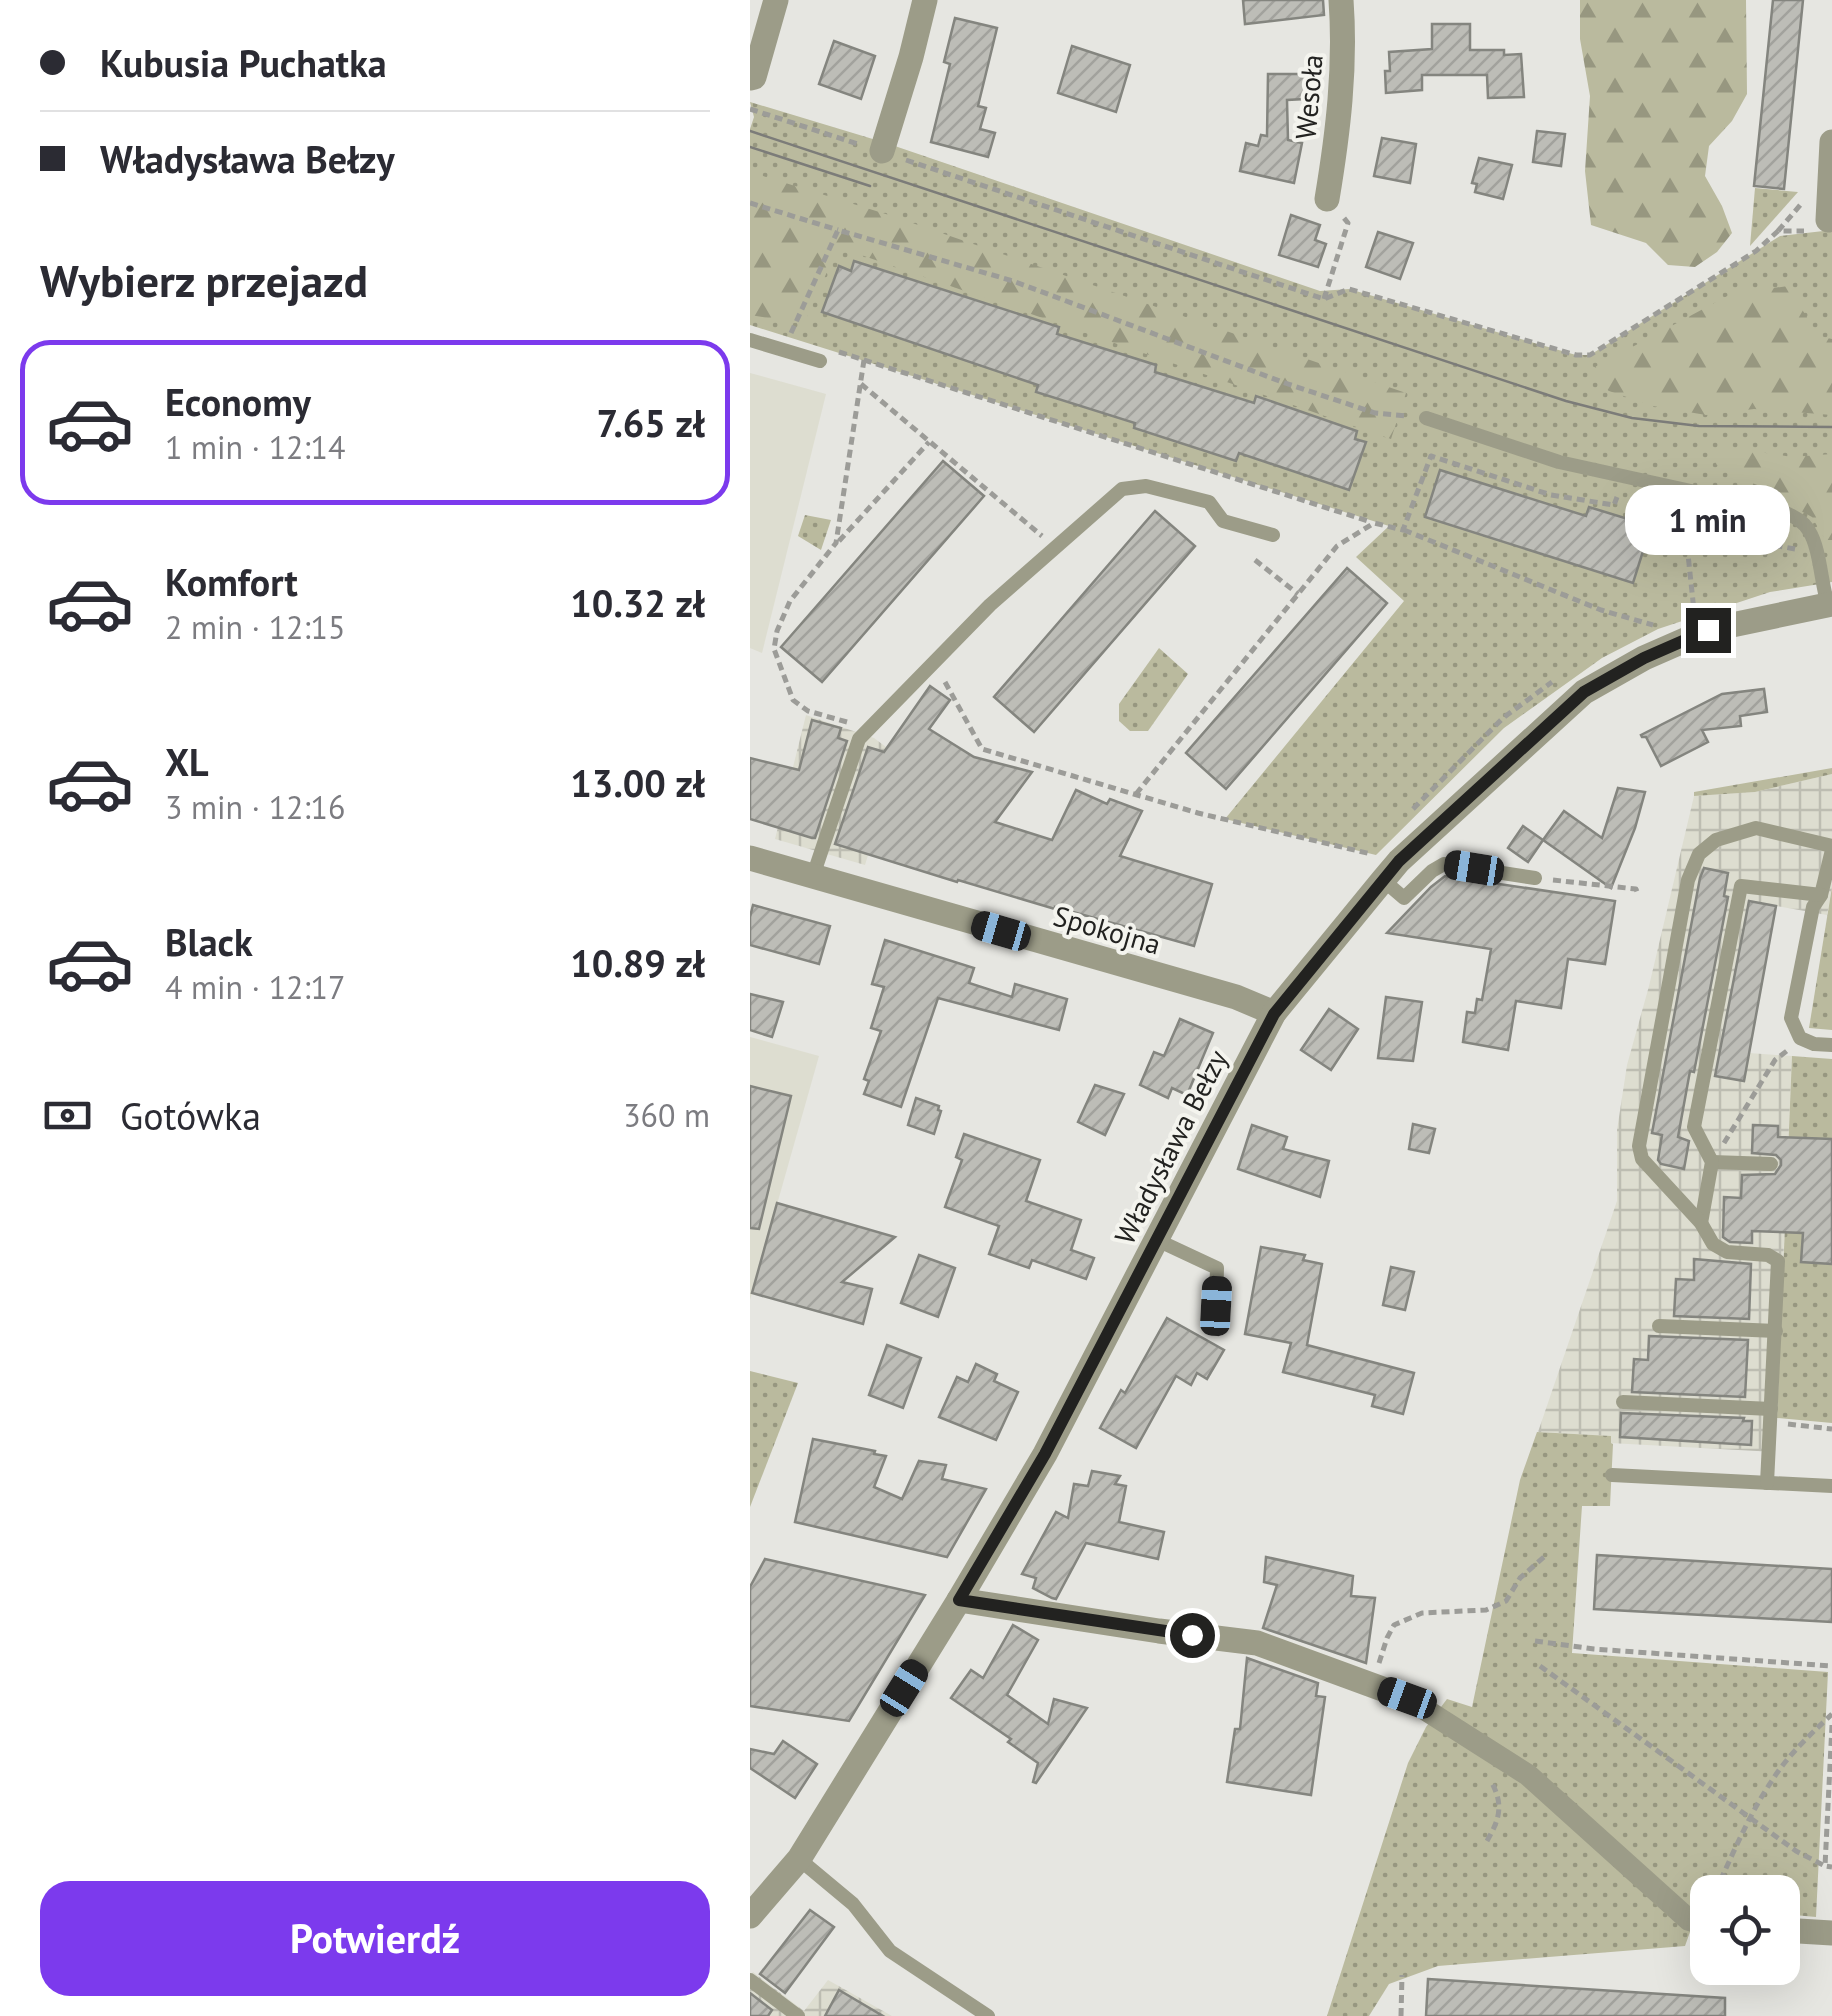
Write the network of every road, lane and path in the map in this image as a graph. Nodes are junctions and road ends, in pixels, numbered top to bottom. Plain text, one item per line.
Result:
1 (776, 0) edge
2 (925, 0) edge
3 (1340, 0) edge
4 (750, 78) edge
5 (750, 110) edge
6 (1832, 142) edge
7 (882, 151) junction
8 (1327, 199) joint
9 (1803, 201) dead end
10 (750, 203) edge
11 (1821, 225) joint
12 (838, 230) junction
13 (1778, 232) junction
14 (1324, 299) junction
15 (789, 337) dead end
16 (750, 340) edge
17 (823, 355) joint
18 (864, 360) junction
19 (861, 384) junction
20 (1426, 418) joint
21 (930, 442) junction
22 (1552, 484) dead end
23 (1681, 490) junction
24 (1549, 494) junction
25 (1614, 505) dead end
26 (1374, 523) junction
27 (1685, 528) junction
28 (1404, 530) junction
29 (1272, 535) dead end
30 (836, 543) junction
31 (1057, 546) junction
32 (1816, 553) junction
33 (1255, 560) dead end
34 (1298, 594) junction
35 (1830, 604) edge
36 (1680, 617) dead end
37 (1667, 621) dead end
38 (934, 662) junction
39 (869, 727) junction
40 (1136, 794) junction
41 (1832, 848) edge
42 (750, 858) edge
43 (1391, 871) junction
44 (813, 876) junction
45 (1535, 878) joint
46 (1638, 895) dead end
47 (1821, 896) junction
48 (1274, 1014) junction
49 (1800, 1038) junction
50 (1832, 1046) edge
51 (1712, 1162) junction
52 (1771, 1164) dead end
53 (1701, 1223) junction
54 (1157, 1240) junction
55 (1216, 1306) dead end
56 (1659, 1326) dead end
57 (1776, 1331) junction
58 (1623, 1402) dead end
59 (1771, 1416) junction
60 (1832, 1429) edge
61 (1612, 1475) dead end
62 (1767, 1483) junction
63 (1832, 1486) edge
64 (1544, 1557) dead end
65 (959, 1600) junction
66 (1534, 1642) dead end
67 (1540, 1666) dead end
68 (1832, 1666) edge
69 (1372, 1685) junction
70 (1407, 1698) joint
71 (1832, 1714) edge
72 (1832, 1725) edge
73 (1486, 1772) dead end
74 (1751, 1816) junction
75 (1487, 1841) dead end
76 (799, 1858) junction
77 (1828, 1866) edge
78 (1722, 1875) edge
79 (750, 1916) edge
80 (1690, 1920) edge
81 (1800, 1931) edge
82 (1832, 1933) edge
83 (1402, 1975) dead end
84 (750, 1980) edge
85 (798, 2016) edge
86 (988, 2016) edge
87 (1401, 2016) edge

1 - 4 street
2 - 7 street
3 - 8 street, Wesoła
5 - 7 path
6 - 11 street
7 - 14 path
8 - 14 path
9 - 13 path
10 - 12 path
11 - 13 path
12 - 15 path
12 - 20 path
13 - 14 path
16 - 17 lane
17 - 18 path
18 - 19 path
18 - 26 path
19 - 21 path
19 - 30 path
20 - 23 lane
21 - 30 path
21 - 31 path
22 - 24 path
23 - 27 path
23 - 32 lane
24 - 25 path
24 - 28 path
26 - 28 path
26 - 34 path
27 - 32 path
27 - 36 path
28 - 37 path
29 - 31 lane
30 - 39 path
31 - 38 lane
32 - 35 lane
33 - 34 path
34 - 40 path
35 - 43 street, Władysława Bełzy
38 - 39 lane
38 - 40 path
39 - 44 lane
40 - 43 path
41 - 47 lane
41 - 53 lane
42 - 44 street, Spokojna
43 - 45 lane
43 - 48 street, Władysława Bełzy
44 - 48 street, Spokojna
45 - 46 path
47 - 49 lane
47 - 51 lane
48 - 54 street, Władysława Bełzy
49 - 50 lane
49 - 51 path
51 - 52 lane
51 - 53 lane
53 - 57 lane
54 - 55 lane
54 - 65 street, Władysława Bełzy
56 - 57 lane
57 - 59 lane
58 - 59 lane
59 - 60 path
59 - 62 lane
61 - 62 lane
62 - 63 lane
64 - 69 path
65 - 69 street
65 - 76 street, Władysława Bełzy
66 - 68 path
67 - 74 path
69 - 70 street
70 - 80 street
71 - 74 path
72 - 77 path
73 - 75 path
74 - 77 path
74 - 78 path
76 - 79 street, Władysława Bełzy
76 - 86 lane
81 - 82 street
83 - 87 path
84 - 85 lane

